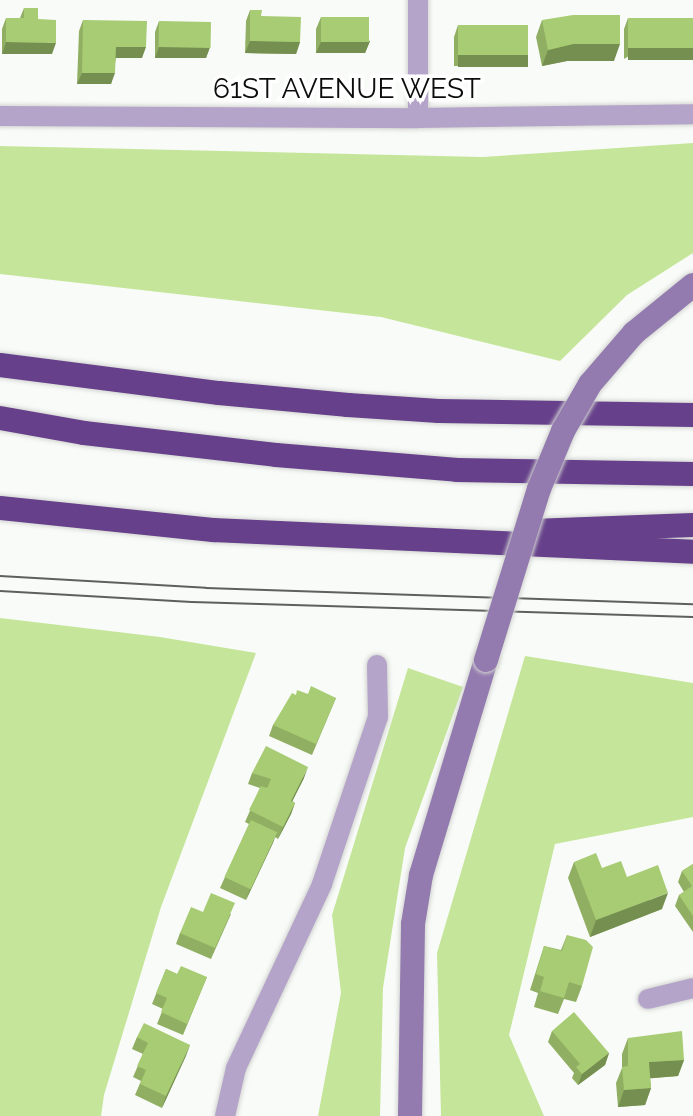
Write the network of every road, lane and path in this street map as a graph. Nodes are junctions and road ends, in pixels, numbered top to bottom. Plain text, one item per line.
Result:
1 (418, 0) edge
2 (693, 114) edge
3 (0, 116) edge
4 (418, 118) junction
5 (693, 285) edge
6 (0, 365) edge
7 (693, 415) edge
8 (0, 418) edge
9 (693, 474) edge
10 (0, 508) edge
11 (693, 525) edge
12 (358, 538) junction
13 (693, 552) edge
14 (377, 665) dead end
15 (693, 988) edge
16 (648, 999) dead end
17 (225, 1116) edge
18 (410, 1116) edge

1 - 4 street
2 - 4 street, 61ST AVENUE WEST
3 - 4 street, 61ST AVENUE WEST
5 - 18 street, bridge
6 - 7 highway
8 - 9 highway
10 - 12 highway
11 - 12 highway
12 - 13 highway
14 - 17 street
15 - 16 street

